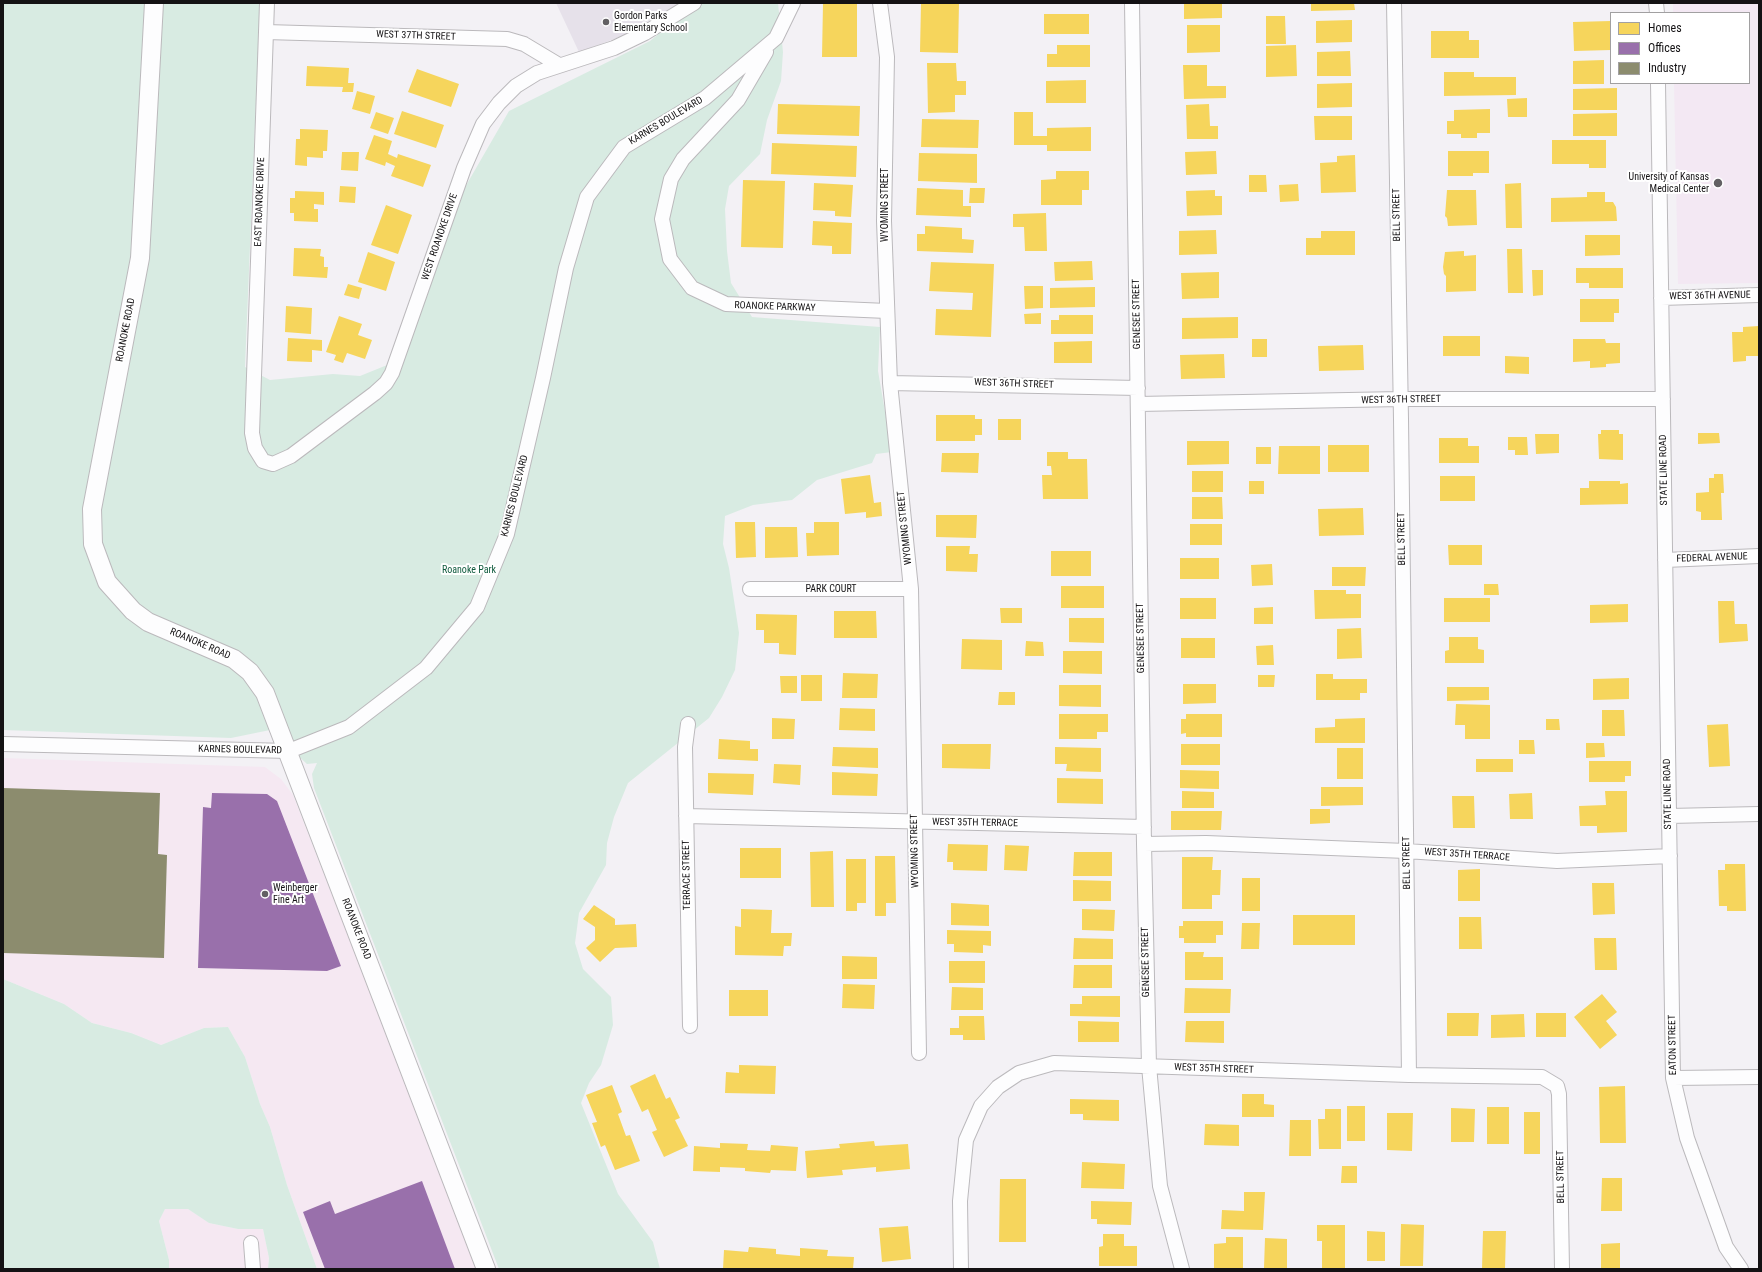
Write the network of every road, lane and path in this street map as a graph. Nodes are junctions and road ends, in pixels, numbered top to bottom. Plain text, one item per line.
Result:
1 (154, 3) edge
2 (267, 3) edge
3 (694, 3) edge
4 (793, 3) edge
5 (880, 3) edge
6 (1132, 3) edge
7 (1394, 3) edge
8 (266, 32) junction
9 (776, 38) junction
10 (559, 65) junction
11 (1658, 84) edge
12 (1759, 295) edge
13 (1661, 298) junction
14 (887, 311) junction
15 (890, 383) junction
16 (1138, 388) junction
17 (1401, 399) junction
18 (1663, 399) junction
19 (253, 401) joint
20 (1138, 404) junction
21 (1759, 556) edge
22 (1665, 560) junction
23 (750, 589) dead end
24 (911, 590) junction
25 (688, 724) dead end
26 (3, 744) edge
27 (289, 752) junction
28 (1759, 814) edge
29 (686, 816) junction
30 (1669, 816) junction
31 (915, 821) junction
32 (1144, 827) junction
33 (1144, 844) junction
34 (1406, 851) junction
35 (1670, 856) junction
36 (690, 1026) dead end
37 (919, 1053) dead end
38 (1149, 1066) junction
39 (1409, 1075) junction
40 (1759, 1077) edge
41 (1673, 1078) junction
42 (1557, 1086) joint
43 (251, 1243) dead end
44 (253, 1269) edge
45 (486, 1269) edge
46 (961, 1269) edge
47 (1182, 1269) edge
48 (1562, 1269) edge
49 (1741, 1269) edge

1 - 27 street, ROANOKE ROAD
2 - 8 street, EAST ROANOKE DRIVE
3 - 10 street, WEST ROANOKE DRIVE
4 - 9 street, KARNES BOULEVARD
5 - 14 street, WYOMING STREET
6 - 16 street, GENESEE STREET
7 - 17 street, BELL STREET
8 - 10 street, WEST 37TH STREET
8 - 19 street, EAST ROANOKE DRIVE
9 - 14 street, ROANOKE PARKWAY
9 - 27 street, KARNES BOULEVARD
10 - 19 street, WEST ROANOKE DRIVE
11 - 13 street, STATE LINE ROAD
12 - 13 street, WEST 36TH AVENUE
13 - 18 street, STATE LINE ROAD
14 - 15 street, WYOMING STREET
15 - 16 street, WEST 36TH STREET
15 - 24 street, WYOMING STREET
16 - 20 street, GENESEE STREET
17 - 18 street, WEST 36TH STREET
17 - 20 street, WEST 36TH STREET
17 - 34 street, BELL STREET
18 - 22 street, STATE LINE ROAD
20 - 32 street, GENESEE STREET
21 - 22 street, FEDERAL AVENUE
22 - 30 street, STATE LINE ROAD
23 - 24 street, PARK COURT
24 - 31 street, WYOMING STREET
25 - 29 street, TERRACE STREET
26 - 27 street, KARNES BOULEVARD
27 - 45 street, ROANOKE ROAD
28 - 30 street
29 - 31 street, WEST 35TH TERRACE
29 - 36 street, TERRACE STREET
30 - 35 street, STATE LINE ROAD
31 - 32 street, WEST 35TH TERRACE
31 - 37 street, WYOMING STREET
32 - 33 street, GENESEE STREET
33 - 34 street, WEST 35TH TERRACE
33 - 38 street, GENESEE STREET
34 - 35 street, WEST 35TH TERRACE
34 - 39 street, BELL STREET
35 - 41 street, EATON STREET
38 - 39 street, WEST 35TH STREET
38 - 46 street, WEST 35TH STREET
38 - 47 street, GENESEE STREET
39 - 42 street, WEST 35TH STREET
40 - 41 street
41 - 49 street, EATON STREET
42 - 48 street, BELL STREET
43 - 44 street

